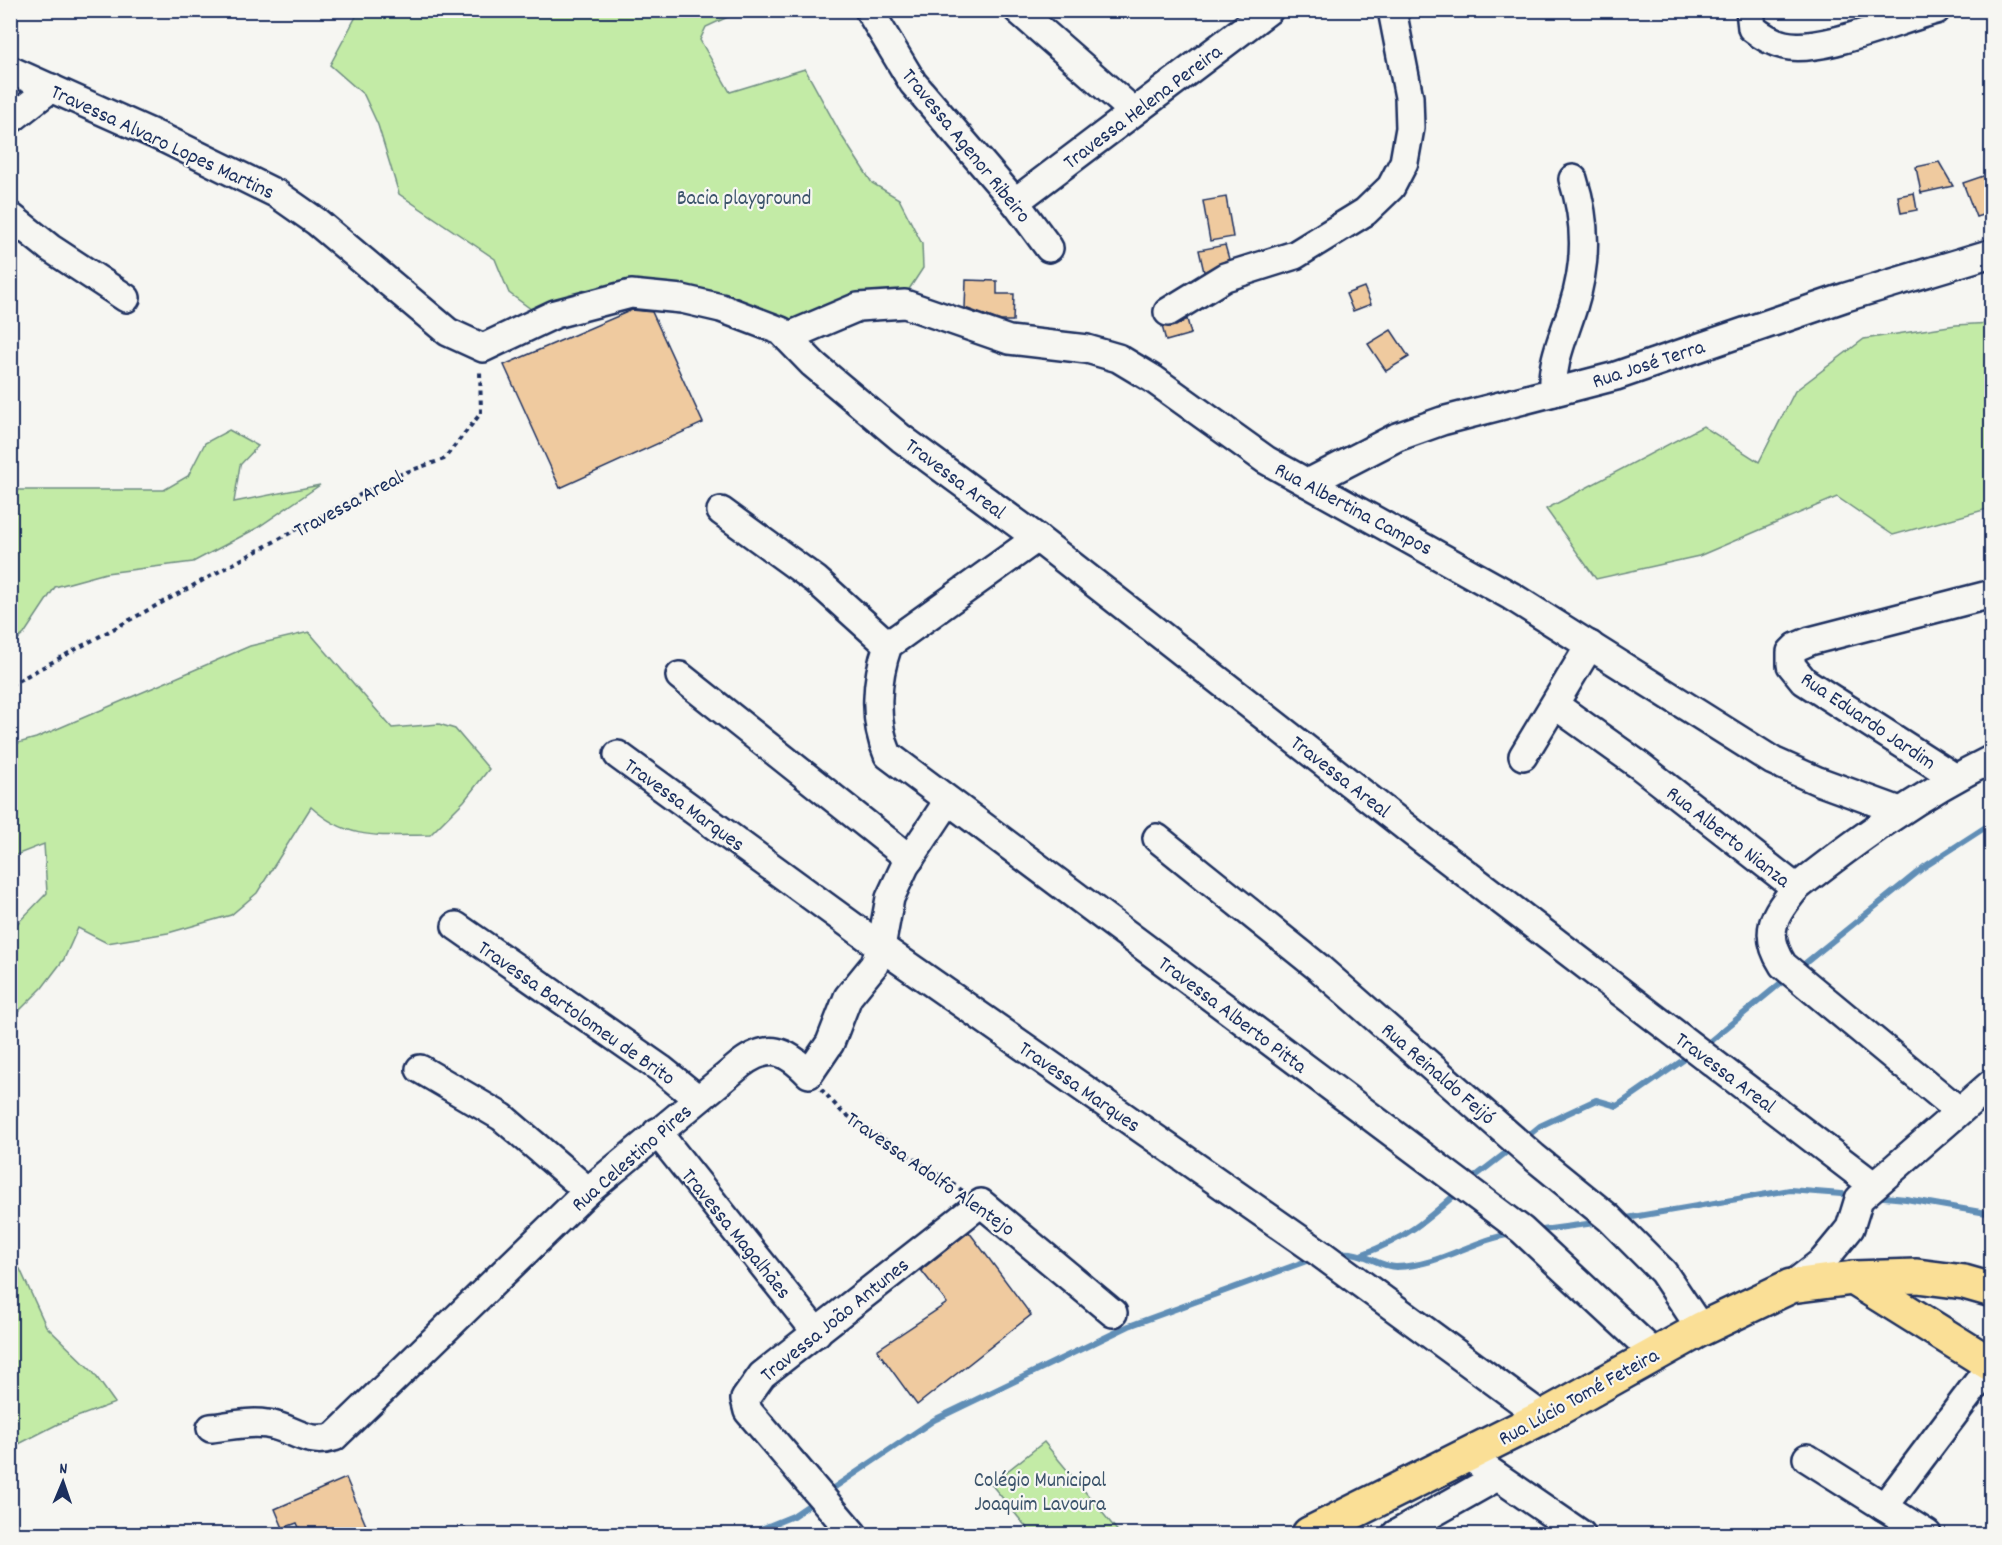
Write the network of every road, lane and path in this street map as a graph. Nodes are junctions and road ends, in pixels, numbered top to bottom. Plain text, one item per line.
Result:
1 (1018, 10) edge
2 (1269, 10) edge
3 (1392, 10) edge
4 (1750, 10) edge
5 (1936, 10) edge
6 (878, 14) edge
7 (10, 70) edge
8 (51, 88) junction
9 (1133, 111) junction
10 (10, 120) edge
11 (1573, 179) dead end
12 (1015, 202) junction
13 (10, 216) edge
14 (1049, 248) dead end
15 (1992, 253) edge
16 (126, 298) dead end
17 (1168, 312) dead end
18 (787, 337) junction
19 (483, 348) junction
20 (1552, 392) junction
21 (1308, 483) junction
22 (721, 511) dead end
23 (1037, 538) junction
24 (1992, 594) edge
25 (888, 645) junction
26 (1590, 645) junction
27 (680, 676) dead end
28 (10, 685) edge
29 (1555, 705) junction
30 (618, 755) dead end
31 (1523, 756) dead end
32 (1992, 759) edge
33 (1954, 777) junction
34 (948, 801) junction
35 (1900, 811) junction
36 (1157, 838) dead end
37 (910, 859) junction
38 (1796, 888) junction
39 (456, 926) dead end
40 (881, 947) junction
41 (420, 1069) dead end
42 (809, 1074) junction
43 (1992, 1083) edge
44 (698, 1099) junction
45 (1958, 1110) junction
46 (657, 1132) junction
47 (588, 1191) junction
48 (1868, 1191) junction
49 (981, 1203) junction
50 (1853, 1278) junction
51 (1791, 1286) junction
52 (1992, 1290) edge
53 (1113, 1313) dead end
54 (1701, 1329) junction
55 (817, 1333) junction
56 (1655, 1354) junction
57 (1992, 1365) edge
58 (1543, 1417) junction
59 (211, 1428) dead end
60 (1468, 1456) junction
61 (1807, 1458) dead end
62 (1497, 1477) junction
63 (1884, 1507) junction
64 (853, 1534) edge
65 (1309, 1534) edge
66 (1396, 1534) edge
67 (1581, 1534) edge
68 (1927, 1534) edge

1 - 9 street
2 - 9 street, Travessa Helena Pereira
3 - 17 street
4 - 5 street
6 - 12 street, Travessa Agenor Ribeiro
7 - 8 street, Travessa Alvaro Lopes Martins
8 - 10 street
8 - 19 street, Travessa Alvaro Lopes Martins
9 - 12 street, Travessa Helena Pereira
11 - 20 street
12 - 14 street, Travessa Agenor Ribeiro
13 - 16 street
15 - 20 street, Rua José Terra
18 - 19 street, Travessa Areal
18 - 21 street, Rua Albertina Campos
18 - 23 street, Travessa Areal
19 - 28 path, Travessa Areal
20 - 21 street, Rua José Terra
21 - 26 street, Rua Albertina Campos
22 - 25 street
23 - 25 street
23 - 48 street, Travessa Areal
24 - 33 street, Rua Eduardo Jardim
25 - 34 street, Travessa Alberto Pitta
26 - 29 street
26 - 35 street, Rua Albertina Campos
27 - 37 street
29 - 31 street
29 - 38 street, Rua Alberto Nianza
30 - 40 street, Travessa Marques
32 - 33 street
33 - 35 street
34 - 37 street
34 - 56 street, Travessa Alberto Pitta
35 - 38 street
36 - 54 street, Rua Reinaldo Feijó
37 - 40 street
38 - 45 street, Rua Alberto Nianza
39 - 44 street, Travessa Bartolomeu de Brito
40 - 42 street
40 - 58 street, Travessa Marques
41 - 47 street
42 - 44 street, Rua Celestino Pires
42 - 49 path, Travessa Adolfo Alentejo
43 - 45 street
44 - 46 street, Rua Celestino Pires
45 - 48 street
46 - 47 street, Rua Celestino Pires
46 - 55 street, Travessa Magalhães
47 - 59 street, Rua Celestino Pires
48 - 51 street
49 - 53 street, Travessa Adolfo Alentejo
49 - 55 street, Travessa João Antunes
50 - 51 main road, Rua Lúcio Tomé Feteira
50 - 52 main road, Rua Lúcio Tomé Feteira
50 - 57 main road
51 - 54 main road, Rua Lúcio Tomé Feteira
54 - 56 main road, Rua Lúcio Tomé Feteira
55 - 64 street, Travessa João Antunes
56 - 58 main road, Rua Lúcio Tomé Feteira
57 - 63 street
58 - 60 main road, Rua Lúcio Tomé Feteira
60 - 62 street
60 - 65 main road, Rua Lúcio Tomé Feteira
61 - 63 street
62 - 66 street, Rua Lúcio Tomé Feteira
62 - 67 street
63 - 68 street

